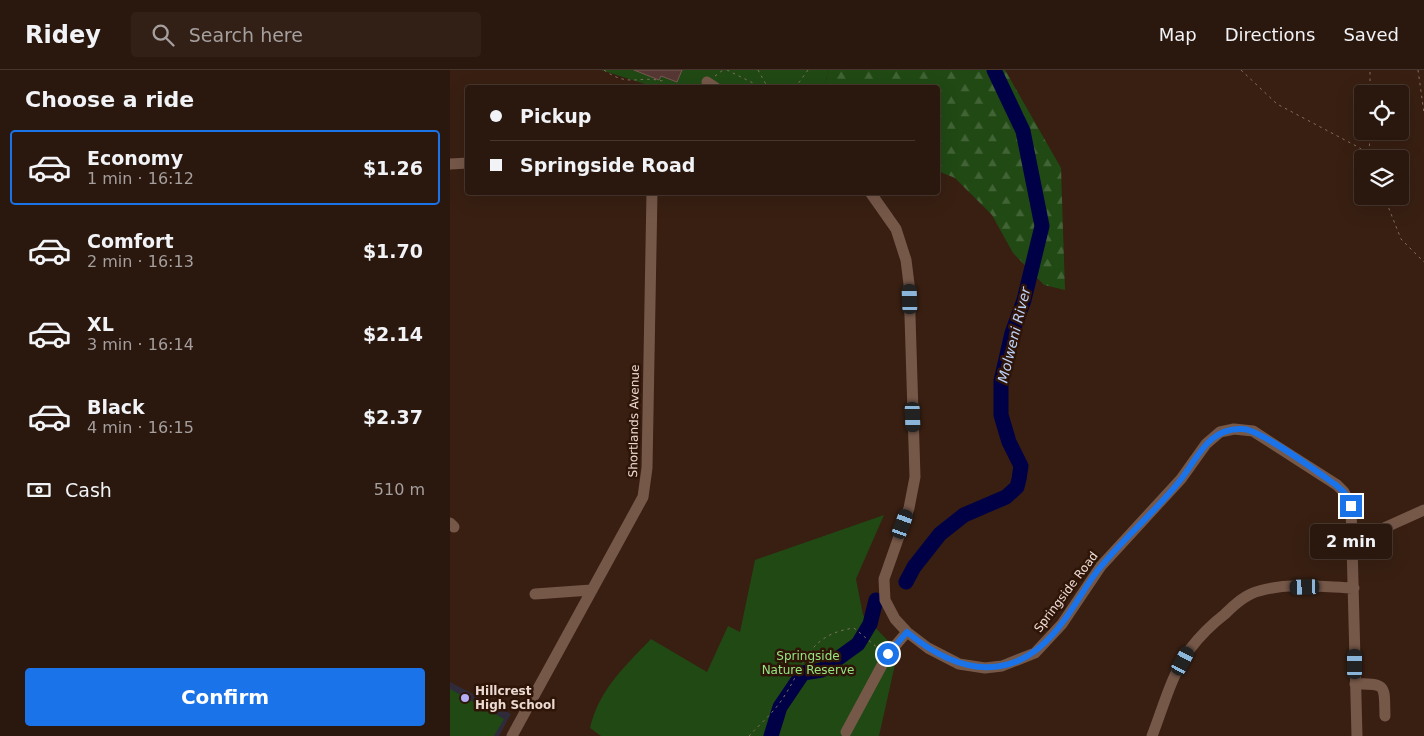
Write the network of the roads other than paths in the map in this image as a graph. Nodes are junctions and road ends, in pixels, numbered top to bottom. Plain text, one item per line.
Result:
1 (450, 164) edge
2 (465, 164) edge
3 (652, 195) edge
4 (872, 195) edge
5 (1424, 510) edge
6 (1353, 542) junction
7 (1354, 588) junction
8 (591, 590) junction
9 (535, 594) dead end
10 (907, 632) junction
11 (1355, 684) junction
12 (1384, 716) dead end
13 (846, 732) dead end
14 (512, 736) edge
15 (1152, 736) edge
16 (1356, 736) edge

1 - 2 street
3 - 8 street, Shortlands Avenue
4 - 10 street, Springside Road
5 - 6 street
6 - 7 street, Springside Road
6 - 10 street, Springside Road
7 - 11 street, Springside Road
7 - 15 street
8 - 9 street
8 - 14 street, Shortlands Avenue
10 - 13 street
11 - 12 street
11 - 16 street, Springside Road

